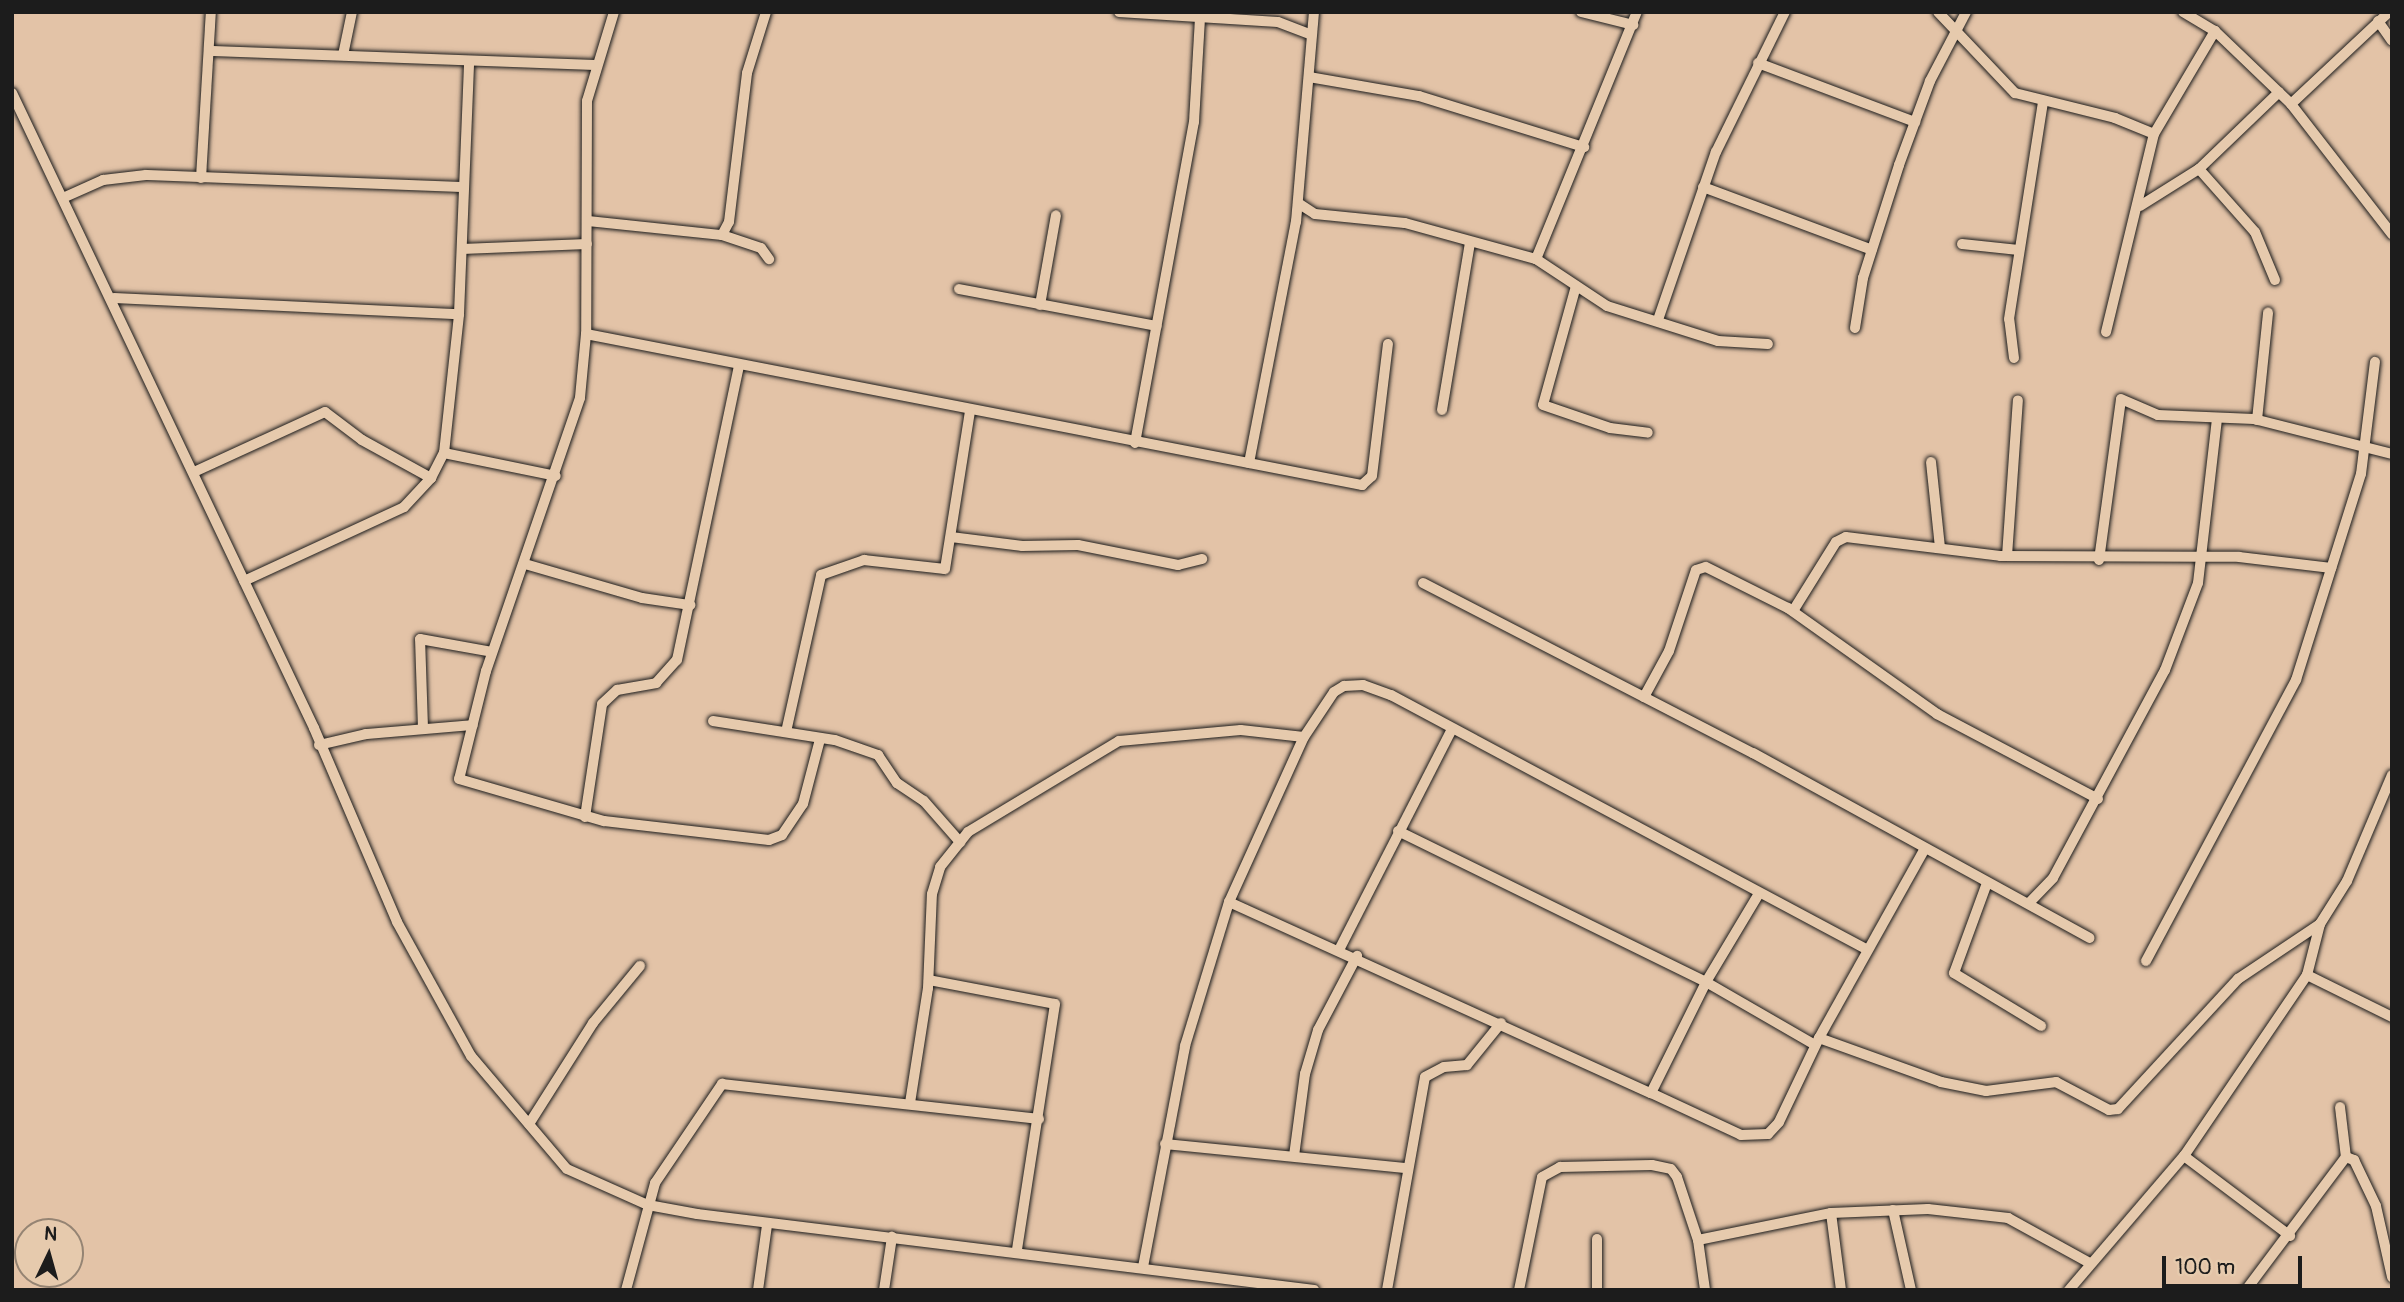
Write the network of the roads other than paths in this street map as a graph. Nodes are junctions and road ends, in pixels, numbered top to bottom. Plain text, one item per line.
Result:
1 (211, 12) edge
2 (352, 12) edge
3 (614, 12) edge
4 (766, 12) edge
5 (1119, 12) edge
6 (1581, 12) edge
7 (1637, 12) edge
8 (1785, 12) edge
9 (1938, 12) edge
10 (1966, 12) edge
11 (2183, 12) edge
12 (2389, 12) edge
13 (1313, 13) edge
14 (1200, 18) junction
15 (2378, 21) junction
16 (1293, 24) junction
17 (1633, 25) junction
18 (1957, 27) junction
19 (2214, 31) junction
20 (1312, 34) junction
21 (2392, 41) edge
22 (211, 51) junction
23 (343, 55) junction
24 (470, 63) junction
25 (1758, 63) junction
26 (597, 65) junction
27 (1309, 77) junction
28 (2279, 92) junction
29 (12, 93) edge
30 (2043, 101) junction
31 (2291, 104) junction
32 (1915, 122) junction
33 (2154, 134) junction
34 (1584, 147) junction
35 (2199, 169) junction
36 (201, 178) junction
37 (463, 187) junction
38 (1703, 187) junction
39 (65, 197) junction
40 (1298, 203) junction
41 (2140, 206) junction
42 (1315, 214) junction
43 (1056, 215) dead end
44 (587, 221) junction
45 (1296, 222) junction
46 (2392, 234) edge
47 (722, 235) junction
48 (1470, 243) junction
49 (587, 244) junction
50 (1962, 244) dead end
51 (462, 249) junction
52 (1872, 250) junction
53 (2019, 250) junction
54 (769, 259) dead end
55 (1536, 259) junction
56 (2275, 280) dead end
57 (1576, 286) junction
58 (959, 289) dead end
59 (114, 298) junction
60 (1040, 305) junction
61 (2268, 313) dead end
62 (459, 314) junction
63 (1658, 320) junction
64 (1157, 326) junction
65 (1854, 328) dead end
66 (2106, 332) dead end
67 (586, 334) junction
68 (1388, 344) dead end
69 (1768, 344) dead end
70 (2014, 358) dead end
71 (2375, 362) dead end
72 (739, 366) junction
73 (2018, 400) dead end
74 (1442, 410) dead end
75 (970, 412) junction
76 (2217, 418) junction
77 (2257, 420) junction
78 (1648, 433) dead end
79 (1135, 443) junction
80 (2364, 445) junction
81 (444, 453) junction
82 (2392, 454) edge
83 (1931, 462) dead end
84 (1249, 463) junction
85 (194, 472) junction
86 (556, 476) junction
87 (432, 478) junction
88 (951, 537) junction
89 (1940, 547) junction
90 (2007, 556) junction
91 (2200, 557) junction
92 (1202, 559) dead end
93 (2099, 559) junction
94 (524, 564) junction
95 (2331, 568) junction
96 (244, 581) junction
97 (1423, 583) dead end
98 (690, 606) junction
99 (1793, 611) junction
100 (492, 652) junction
101 (1644, 697) junction
102 (713, 721) dead end
103 (473, 725) junction
104 (423, 728) junction
105 (1451, 731) junction
106 (786, 732) junction
107 (1304, 737) junction
108 (820, 739) junction
109 (319, 745) junction
110 (2391, 780) edge
111 (2098, 799) junction
112 (585, 817) junction
113 (1398, 831) junction
114 (960, 842) junction
115 (1924, 850) junction
116 (1987, 883) junction
117 (1758, 895) junction
118 (1229, 902) junction
119 (2030, 902) junction
120 (2320, 924) junction
121 (2088, 938) dead end
122 (1340, 948) junction
123 (1866, 949) junction
124 (1357, 956) junction
125 (2146, 961) dead end
126 (640, 966) dead end
127 (2307, 975) junction
128 (929, 980) junction
129 (1706, 982) junction
130 (2392, 1017) edge
131 (1501, 1023) junction
132 (2041, 1026) dead end
133 (1817, 1042) junction
134 (1651, 1093) junction
135 (911, 1103) junction
136 (2340, 1107) dead end
137 (1040, 1119) junction
138 (529, 1124) junction
139 (1165, 1144) junction
140 (1294, 1156) junction
141 (2184, 1156) junction
142 (2346, 1157) junction
143 (1405, 1168) junction
144 (648, 1205) junction
145 (1893, 1210) junction
146 (1831, 1213) junction
147 (2392, 1217) edge
148 (2379, 1219) junction
149 (768, 1225) junction
150 (2290, 1236) junction
151 (892, 1237) junction
152 (1597, 1239) dead end
153 (1698, 1240) junction
154 (1017, 1250) junction
155 (2090, 1262) junction
156 (1143, 1267) junction
157 (2392, 1277) edge
158 (1268, 1285) edge
159 (626, 1290) edge
160 (758, 1290) edge
161 (884, 1290) edge
162 (1314, 1290) edge
163 (1387, 1290) edge
164 (1519, 1290) edge
165 (1597, 1290) edge
166 (1705, 1290) edge
167 (1841, 1290) edge
168 (1910, 1290) edge
169 (2070, 1290) edge
170 (2246, 1290) edge

1 - 22 street
2 - 23 street
3 - 26 street
4 - 47 street
5 - 14 street
6 - 17 street
7 - 17 street
8 - 25 street
9 - 18 street
10 - 18 street
11 - 19 street
12 - 15 street
13 - 16 street
13 - 20 street
14 - 16 street
14 - 64 street
15 - 21 street
15 - 31 street
16 - 20 street
17 - 34 street
18 - 30 street
18 - 32 street
19 - 28 street
19 - 33 street
20 - 27 street
22 - 23 street
22 - 36 street
23 - 24 street
24 - 26 street
24 - 37 street
25 - 32 street
25 - 38 street
26 - 44 street
27 - 34 street
27 - 40 street
28 - 31 street
28 - 35 street
29 - 39 street
30 - 33 street
30 - 53 street
31 - 46 street
32 - 52 street
33 - 41 street
34 - 55 street
35 - 41 street
35 - 56 street
36 - 37 street
36 - 39 street
37 - 51 street
38 - 52 street
38 - 63 street
39 - 59 street
40 - 42 street
40 - 45 street
41 - 66 street
42 - 45 street
42 - 48 street
43 - 60 street
44 - 47 street
44 - 49 street
45 - 84 street
47 - 54 street
48 - 55 street
48 - 74 street
49 - 51 street
49 - 67 street
50 - 53 street
51 - 62 street
52 - 65 street
53 - 70 street
55 - 57 street
57 - 63 street
57 - 78 street
58 - 60 street
59 - 62 street
59 - 85 street
60 - 64 street
61 - 77 street
62 - 81 street
63 - 69 street
64 - 79 street
67 - 72 street
67 - 86 street
68 - 84 street
71 - 80 street
72 - 75 street
72 - 98 street
73 - 90 street
75 - 79 street
75 - 88 street
76 - 77 street
76 - 91 street
76 - 93 street
77 - 80 street
79 - 84 street
80 - 82 street
80 - 95 street
81 - 86 street
81 - 87 street
83 - 89 street
85 - 87 street
85 - 96 street
86 - 94 street
87 - 96 street
88 - 92 street
88 - 106 street
89 - 90 street
89 - 99 street
90 - 93 street
91 - 93 street
91 - 95 street
91 - 111 street
94 - 98 street
94 - 100 street
95 - 125 street
96 - 109 street
97 - 101 street
98 - 112 street
99 - 101 street
99 - 111 street
100 - 103 street
100 - 104 street
101 - 115 street
102 - 106 street
103 - 104 street
103 - 112 street
104 - 109 street
105 - 107 street
105 - 113 street
105 - 117 street
106 - 108 street
107 - 114 street
107 - 118 street
108 - 112 street
108 - 114 street
109 - 138 street
110 - 120 street
111 - 119 street
113 - 122 street
113 - 129 street
114 - 128 street
115 - 116 street
115 - 123 street
116 - 119 street
116 - 132 street
117 - 123 street
117 - 129 street
118 - 122 street
118 - 139 street
119 - 121 street
120 - 127 street
120 - 133 street
122 - 124 street
123 - 133 street
124 - 131 street
124 - 140 street
126 - 138 street
127 - 130 street
127 - 141 street
128 - 135 street
128 - 137 street
129 - 133 street
129 - 134 street
131 - 134 street
131 - 143 street
133 - 134 street
135 - 137 street
135 - 144 street
136 - 142 street
137 - 154 street
138 - 144 street
139 - 140 street
139 - 156 street
140 - 143 street
141 - 150 street
141 - 155 street
142 - 148 street
142 - 150 street
143 - 163 street
144 - 149 street
144 - 159 street
145 - 146 street
145 - 155 street
145 - 168 street
146 - 153 street
146 - 167 street
147 - 148 street
148 - 157 street
149 - 151 street
149 - 160 street
150 - 170 street
151 - 154 street
151 - 161 street
152 - 165 street
153 - 164 street
153 - 166 street
154 - 156 street
155 - 169 street
156 - 158 street
158 - 162 street

